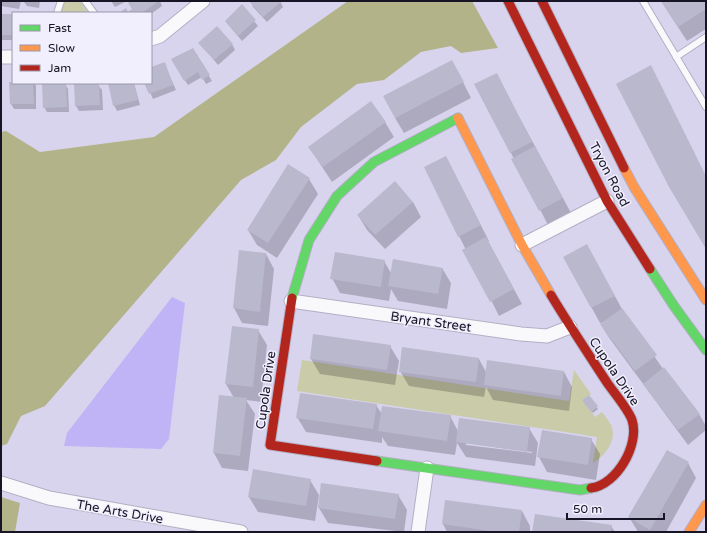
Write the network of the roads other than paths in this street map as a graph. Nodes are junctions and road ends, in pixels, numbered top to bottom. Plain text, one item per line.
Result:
1 (61, 1) edge
2 (85, 1) edge
3 (508, 1) edge
4 (542, 1) edge
5 (643, 1) edge
6 (195, 4) edge
7 (57, 12) edge
8 (93, 12) edge
9 (706, 37) edge
10 (152, 39) edge
11 (1, 57) edge
12 (12, 57) edge
13 (676, 57) junction
14 (706, 107) edge
15 (607, 201) junction
16 (522, 245) junction
17 (706, 300) edge
18 (291, 301) junction
19 (570, 327) junction
20 (706, 350) edge
21 (427, 468) junction
22 (1, 483) edge
23 (706, 505) edge
24 (241, 532) edge
25 (418, 532) edge
26 (690, 532) edge

1 - 7 lane
2 - 8 lane
3 - 15 street, Tryon Road
4 - 17 street, Tryon Road
5 - 13 lane
6 - 10 street
9 - 13 lane
11 - 12 street
13 - 14 lane
15 - 16 street
15 - 20 street, Tryon Road
16 - 18 street, Cupola Drive
16 - 19 street, Cupola Drive
18 - 19 street, Bryant Street
18 - 21 street, Cupola Drive
19 - 21 street, Cupola Drive
21 - 25 street
22 - 24 street, The Arts Drive
23 - 26 street

